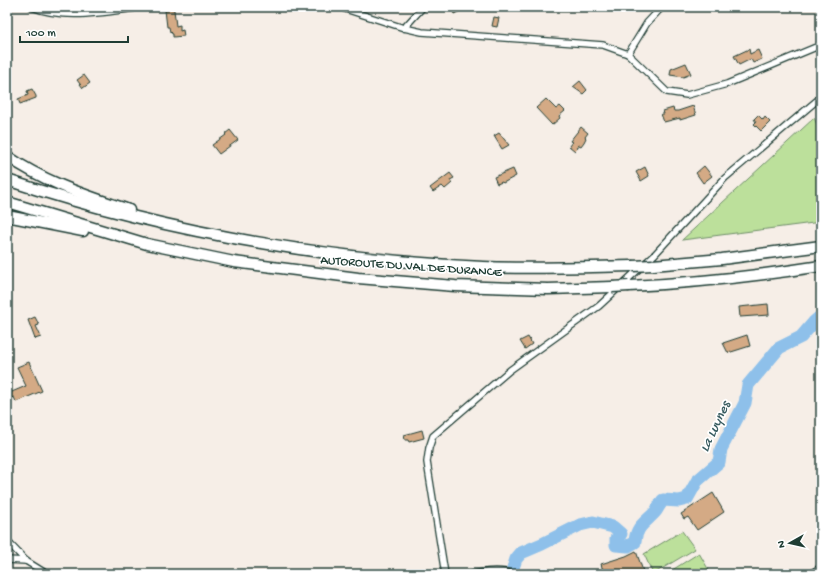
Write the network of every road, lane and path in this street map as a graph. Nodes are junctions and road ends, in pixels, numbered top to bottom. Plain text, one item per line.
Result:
1 (32, 7) edge
2 (144, 7) edge
3 (339, 7) edge
4 (423, 7) edge
5 (662, 7) edge
6 (404, 28) junction
7 (821, 45) edge
8 (628, 54) junction
9 (821, 97) edge
10 (7, 156) edge
11 (7, 180) edge
12 (7, 202) edge
13 (7, 216) edge
14 (188, 230) junction
15 (147, 244) junction
16 (821, 246) edge
17 (821, 266) edge
18 (7, 541) edge
19 (7, 560) edge
20 (26, 561) junction
21 (821, 569) edge
22 (509, 573) edge
23 (47, 574) edge
24 (445, 574) edge
25 (473, 574) edge
26 (813, 574) edge

1 - 2 street
3 - 6 street
4 - 6 street
5 - 8 street
6 - 8 street
7 - 8 street
9 - 24 street
10 - 14 highway
11 - 14 highway, AUTOROUTE DU VAL DE DURANCE
12 - 15 highway, AUTOROUTE DU VAL DE DURANCE
13 - 15 highway
14 - 16 highway, AUTOROUTE DU VAL DE DURANCE, bridge
15 - 17 highway, AUTOROUTE DU VAL DE DURANCE, bridge
18 - 20 street
19 - 20 street
20 - 23 street
21 - 26 main road
22 - 25 street

